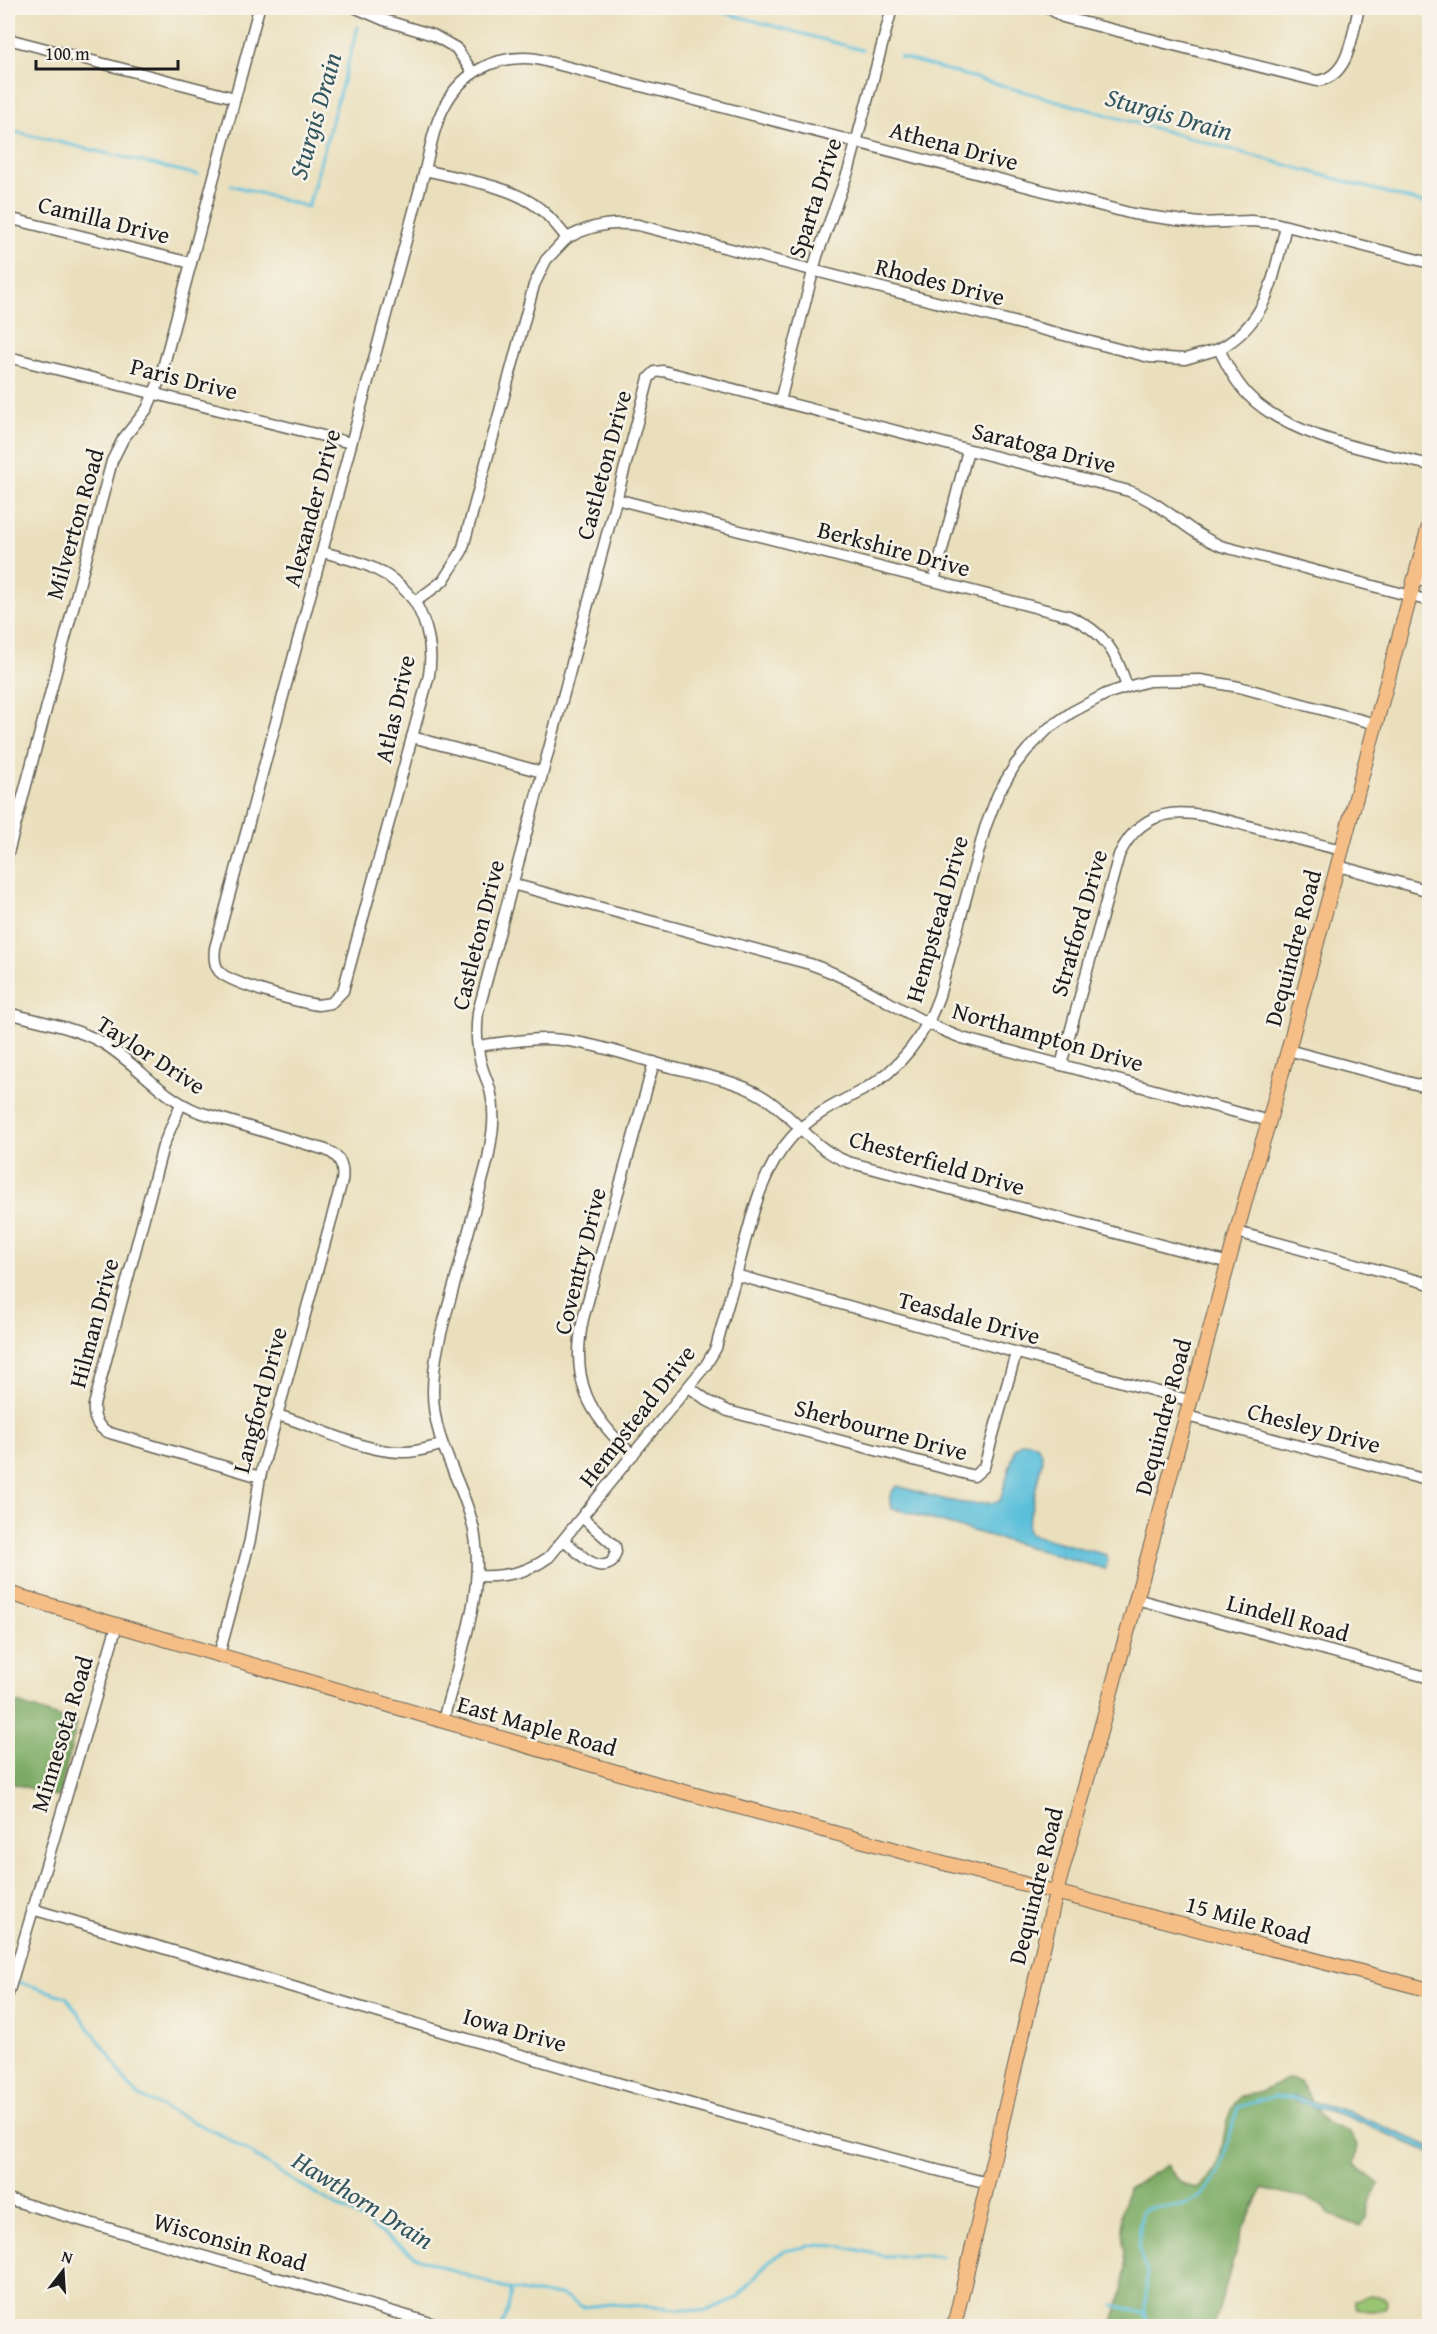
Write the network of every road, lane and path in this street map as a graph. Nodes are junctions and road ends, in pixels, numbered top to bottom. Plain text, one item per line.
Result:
1 (259, 8) edge
2 (356, 8) edge
3 (892, 8) edge
4 (1049, 8) edge
5 (1359, 8) edge
6 (8, 39) edge
7 (472, 73) junction
8 (235, 98) junction
9 (856, 141) junction
10 (425, 170) junction
11 (8, 218) edge
12 (1287, 226) junction
13 (567, 238) junction
14 (190, 263) junction
15 (1430, 263) edge
16 (814, 271) junction
17 (1219, 350) junction
18 (8, 357) edge
19 (655, 372) joint
20 (154, 393) junction
21 (780, 401) junction
22 (351, 443) junction
23 (968, 450) junction
24 (1430, 465) edge
25 (616, 499) junction
26 (1430, 522) edge
27 (322, 552) junction
28 (1414, 578) junction
29 (934, 581) junction
30 (1430, 582) edge
31 (1409, 596) junction
32 (1430, 601) edge
33 (415, 602) junction
34 (1127, 687) junction
35 (1376, 724) junction
36 (412, 737) junction
37 (542, 772) junction
38 (1342, 850) junction
39 (8, 853) edge
40 (1338, 866) junction
41 (512, 884) junction
42 (1430, 891) edge
43 (331, 1003) joint
44 (8, 1013) edge
45 (928, 1022) junction
46 (478, 1046) junction
47 (1288, 1050) junction
48 (654, 1062) junction
49 (1061, 1065) junction
50 (1430, 1088) edge
51 (181, 1104) junction
52 (1269, 1121) junction
53 (801, 1129) junction
54 (339, 1158) joint
55 (1238, 1232) junction
56 (1229, 1263) junction
57 (736, 1275) junction
58 (1430, 1284) edge
59 (1016, 1353) junction
60 (689, 1387) junction
61 (1191, 1401) junction
62 (277, 1415) junction
63 (1187, 1416) junction
64 (441, 1445) junction
65 (633, 1455) junction
66 (260, 1477) junction
67 (1430, 1481) edge
68 (583, 1518) junction
69 (565, 1541) junction
70 (478, 1576) junction
71 (8, 1593) edge
72 (1136, 1599) junction
73 (117, 1625) junction
74 (219, 1655) junction
75 (1430, 1678) edge
76 (443, 1721) junction
77 (1056, 1893) junction
78 (32, 1909) junction
79 (1430, 1990) edge
80 (8, 1994) edge
81 (988, 2183) junction
82 (8, 2199) edge
83 (441, 2326) edge
84 (954, 2326) edge

1 - 8 street, Milverton Road
2 - 7 street
3 - 9 street, Sparta Drive
4 - 5 street
6 - 8 street
7 - 9 street, Athena Drive
7 - 10 street, Alexander Drive
8 - 14 street, Milverton Road
9 - 12 street, Athena Drive
9 - 16 street, Sparta Drive
10 - 13 street
10 - 22 street, Alexander Drive
11 - 14 street, Camilla Drive
12 - 15 street, Athena Drive
12 - 17 street
13 - 16 street, Rhodes Drive
13 - 33 street
14 - 20 street, Milverton Road
16 - 17 street, Rhodes Drive
16 - 21 street, Sparta Drive
17 - 24 street
18 - 20 street, Paris Drive
19 - 21 street, Saratoga Drive
19 - 25 street, Castleton Drive
20 - 22 street, Paris Drive
20 - 39 street, Milverton Road
21 - 23 street, Saratoga Drive
22 - 27 street, Alexander Drive
23 - 29 street
23 - 31 street, Saratoga Drive
25 - 29 street, Berkshire Drive
25 - 37 street, Castleton Drive
26 - 28 main road, Dequindre Road
27 - 33 street, Atlas Drive
27 - 43 street, Alexander Drive
28 - 30 street
28 - 31 main road, Dequindre Road
29 - 34 street, Berkshire Drive
31 - 32 street, Saratoga Drive
31 - 35 main road, Dequindre Road
33 - 36 street, Atlas Drive
34 - 35 street, Hempstead Drive
34 - 45 street, Hempstead Drive
35 - 38 main road, Dequindre Road
36 - 37 street
36 - 43 street, Atlas Drive
37 - 41 street, Castleton Drive
38 - 40 main road, Dequindre Road
38 - 49 street, Stratford Drive
40 - 42 street
40 - 47 main road, Dequindre Road
41 - 45 street, Northampton Drive
41 - 46 street, Castleton Drive
44 - 51 street, Taylor Drive
45 - 49 street, Northampton Drive
45 - 53 street, Hempstead Drive
46 - 48 street, Chesterfield Drive
46 - 64 street, Castleton Drive
47 - 50 street
47 - 52 main road, Dequindre Road
48 - 53 street, Chesterfield Drive
48 - 65 street, Coventry Drive
49 - 52 street, Northampton Drive
51 - 54 street, Taylor Drive
51 - 66 street, Hilman Drive
52 - 55 main road, Dequindre Road
53 - 56 street, Chesterfield Drive
53 - 57 street, Hempstead Drive
54 - 62 street, Langford Drive
55 - 56 main road, Dequindre Road
55 - 58 street
56 - 61 main road, Dequindre Road
57 - 59 street, Teasdale Drive
57 - 60 street, Hempstead Drive
59 - 60 street, Sherbourne Drive
59 - 61 street, Teasdale Drive
60 - 65 street, Hempstead Drive
61 - 63 main road, Dequindre Road
62 - 64 street
62 - 66 street, Langford Drive
63 - 67 street, Chesley Drive
63 - 72 main road, Dequindre Road
64 - 70 street, Castleton Drive
65 - 68 street, Hempstead Drive
66 - 74 street, Langford Drive
68 - 69 street, Hempstead Drive
68 - 69 street
69 - 70 street, Hempstead Drive
70 - 76 street, Castleton Drive
71 - 73 main road, East Maple Road
72 - 75 street, Lindell Road
72 - 77 main road, Dequindre Road
73 - 74 main road, East Maple Road
73 - 78 street, Minnesota Road
74 - 76 main road, East Maple Road
76 - 77 main road, East Maple Road
77 - 79 main road, 15 Mile Road
77 - 81 main road, Dequindre Road
78 - 80 street, Minnesota Road
78 - 81 street, Iowa Drive
81 - 84 main road, Dequindre Road
82 - 83 street, Wisconsin Road

